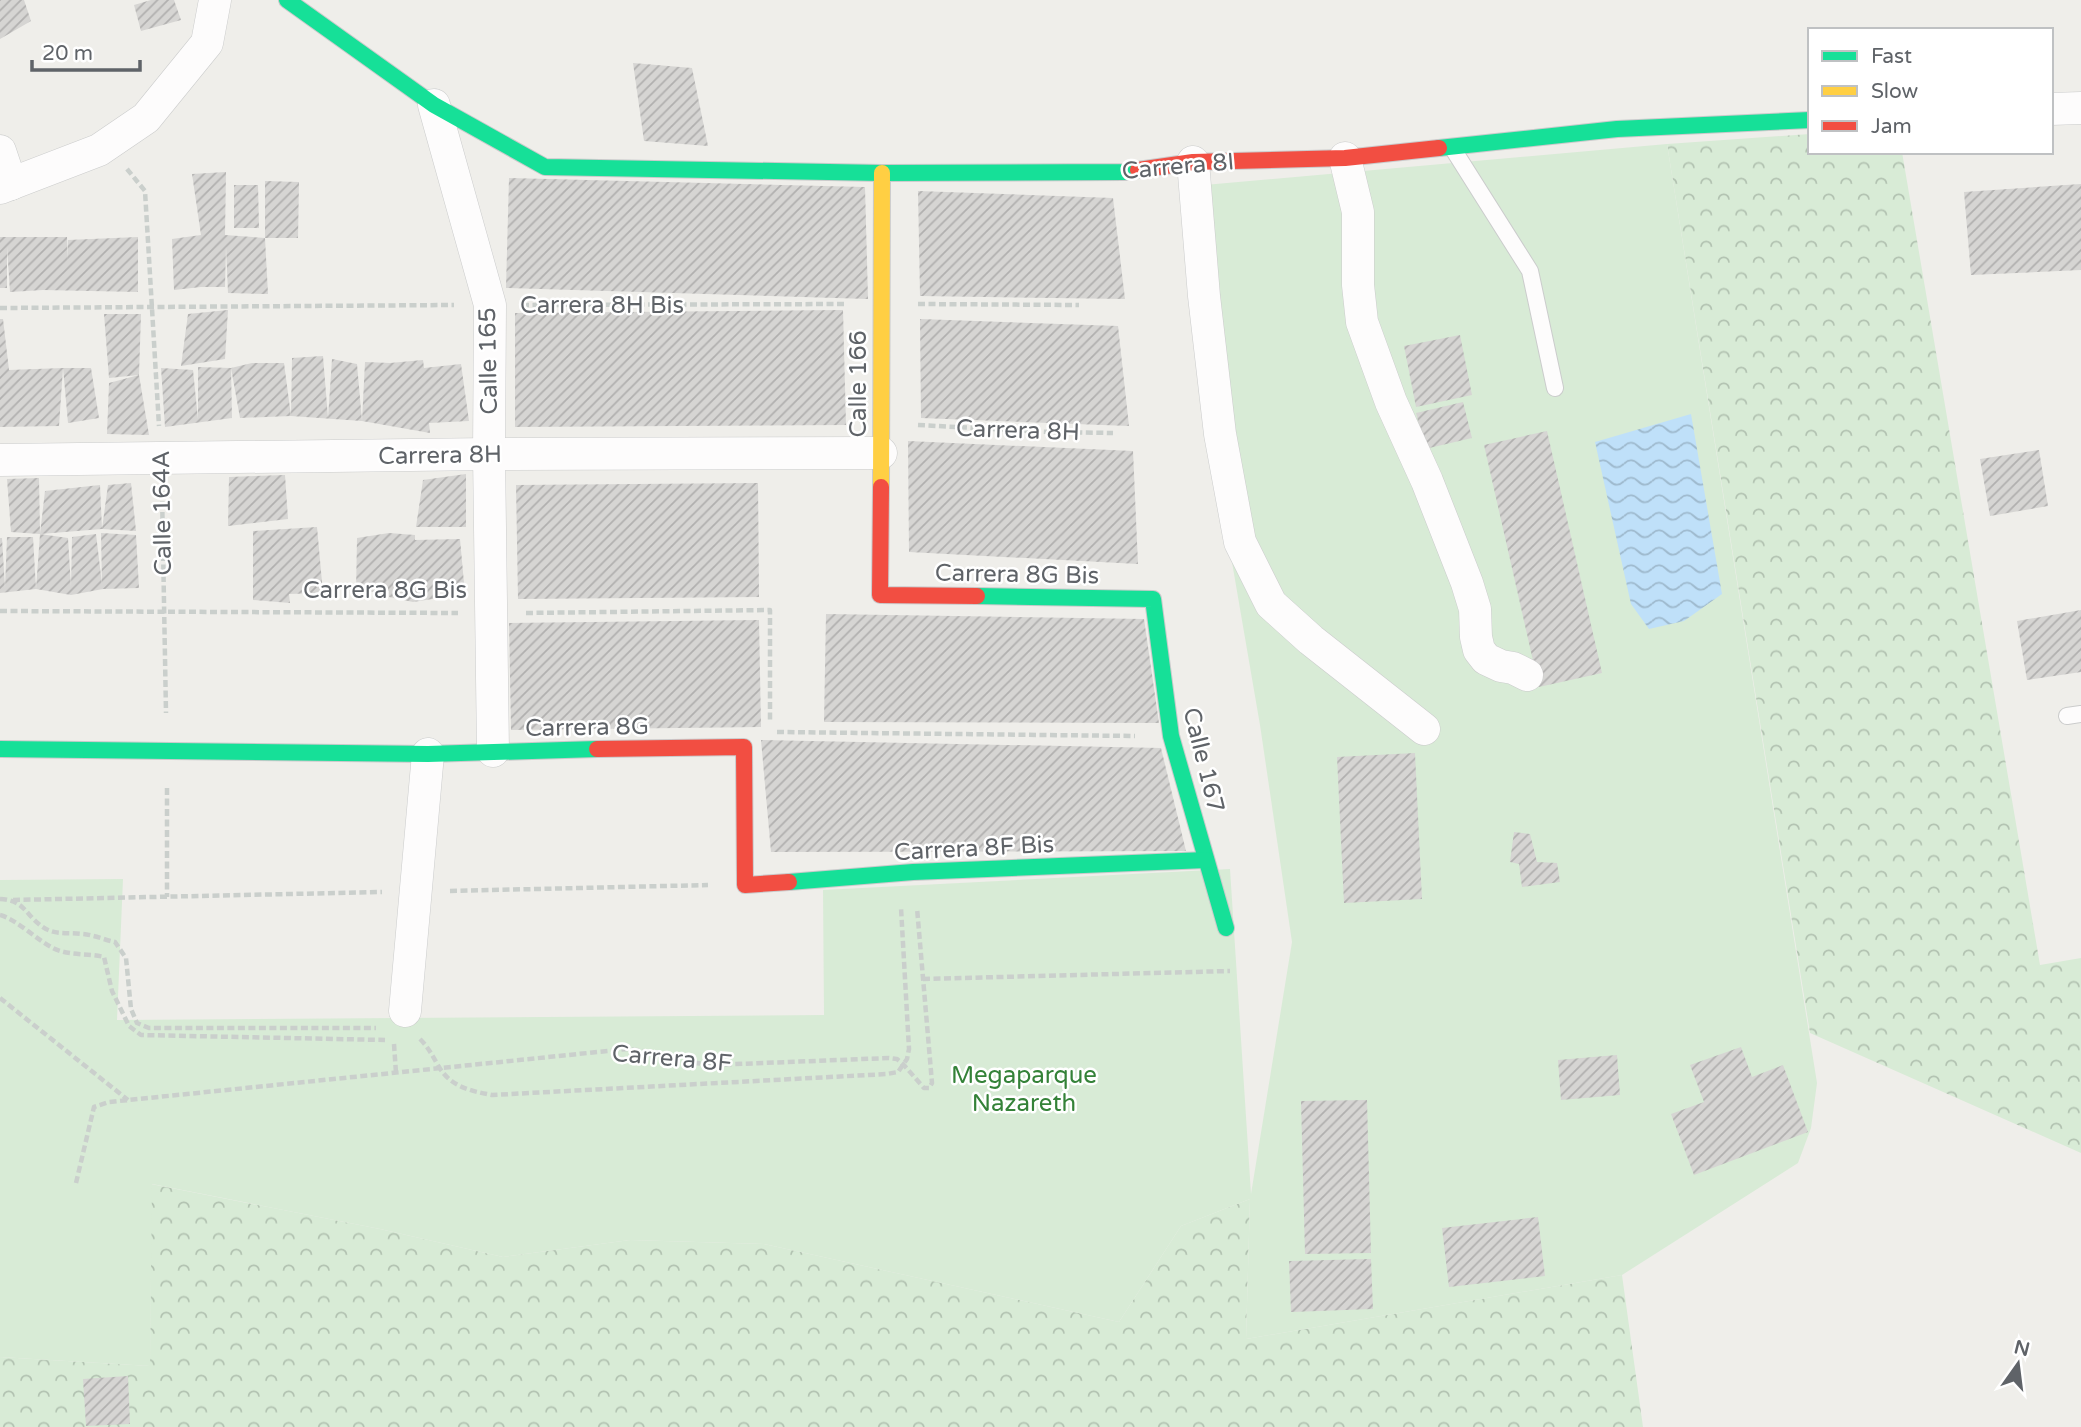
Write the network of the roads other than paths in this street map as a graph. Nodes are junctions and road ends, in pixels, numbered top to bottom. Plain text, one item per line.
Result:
1 (215, 0) edge
2 (287, 0) edge
3 (434, 105) junction
4 (2081, 108) edge
5 (2053, 109) edge
6 (1808, 120) edge
7 (1451, 147) junction
8 (0, 151) edge
9 (1345, 158) junction
10 (1193, 162) junction
11 (882, 173) junction
12 (6, 186) edge
13 (1555, 388) dead end
14 (881, 438) junction
15 (489, 454) junction
16 (0, 460) edge
17 (880, 596) joint
18 (1153, 599) joint
19 (1527, 675) dead end
20 (1424, 729) dead end
21 (0, 749) edge
22 (493, 751) junction
23 (428, 754) junction
24 (1206, 860) junction
25 (745, 885) joint
26 (1226, 928) dead end
27 (402, 1025) road end

1 - 12 street
2 - 3 street
3 - 11 street, Carrera 8I
3 - 15 street, Calle 165
4 - 5 street
6 - 7 street, Carrera 8I
7 - 9 street, Carrera 8I
7 - 13 lane
8 - 12 street
9 - 10 street, Carrera 8I
9 - 19 street
10 - 11 street, Carrera 8I
10 - 20 street
11 - 14 street, Calle 166
14 - 15 street, Carrera 8H
14 - 17 street, Calle 166
15 - 16 street, Carrera 8H
15 - 22 street, Calle 165
17 - 18 street, Carrera 8G Bis
18 - 24 street, Calle 167
21 - 23 street, Carrera 8G
22 - 23 street, Carrera 8G
22 - 25 street, Carrera 8G
23 - 27 street
24 - 25 street, Carrera 8F Bis
24 - 26 street, Calle 167

